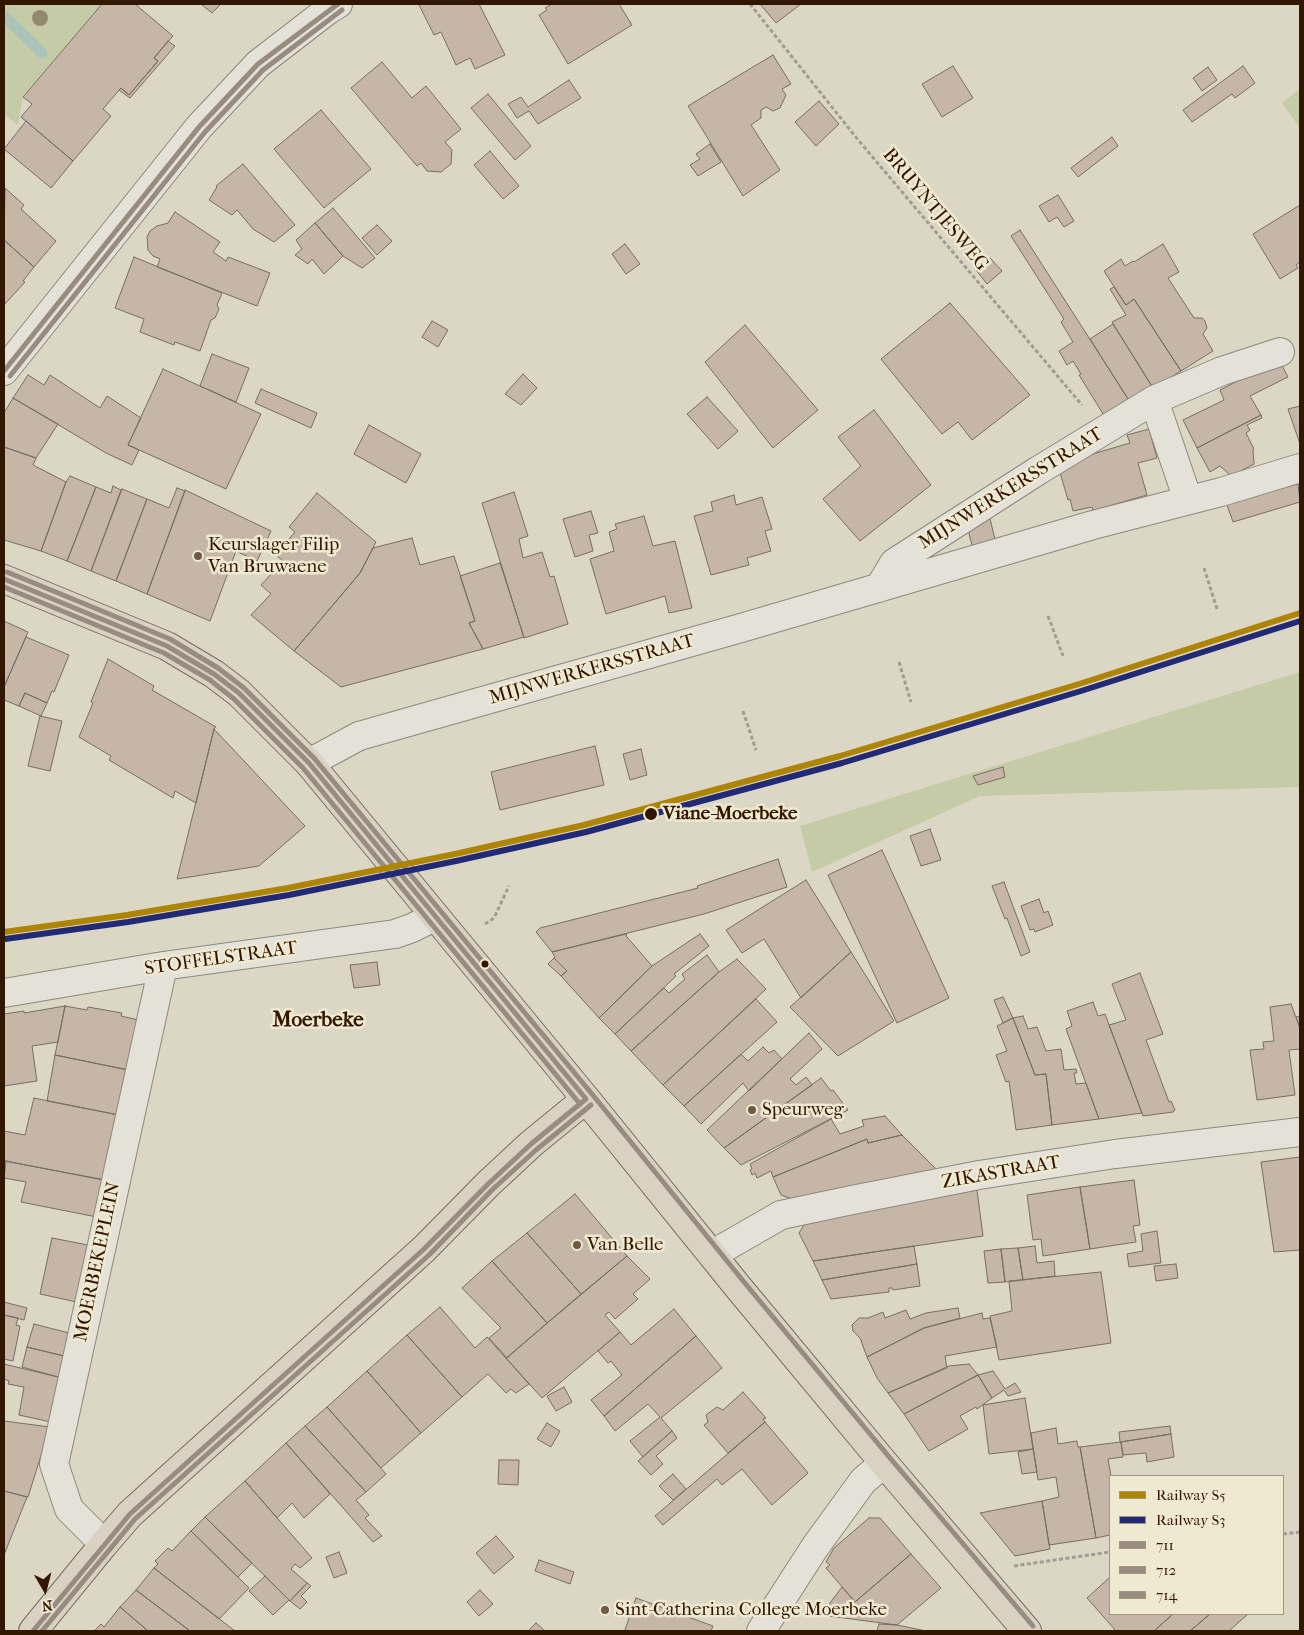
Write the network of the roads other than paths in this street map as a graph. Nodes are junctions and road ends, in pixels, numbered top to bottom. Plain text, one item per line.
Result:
1 (338, 4) edge
2 (1280, 352) dead end
3 (4, 371) edge
4 (1154, 400) junction
5 (1300, 468) edge
6 (1188, 500) junction
7 (4, 579) edge
8 (879, 588) junction
9 (309, 763) junction
10 (434, 917) junction
11 (162, 966) junction
12 (4, 993) edge
13 (586, 1099) junction
14 (1300, 1132) edge
15 (712, 1254) junction
16 (884, 1463) junction
17 (104, 1544) junction
18 (33, 1631) edge
19 (761, 1631) edge
20 (1027, 1631) edge

1 - 3 street
2 - 4 street, MIJNWERKERSSTRAAT
4 - 6 street
4 - 8 street, MIJNWERKERSSTRAAT
5 - 6 street, MIJNWERKERSSTRAAT
6 - 8 street, MIJNWERKERSSTRAAT
7 - 9 main road
8 - 9 street, MIJNWERKERSSTRAAT
9 - 10 main road
10 - 11 street, STOFFELSTRAAT
10 - 13 main road
11 - 12 street, STOFFELSTRAAT
11 - 17 street, MOERBEKEPLEIN
13 - 15 main road
13 - 17 main road
14 - 15 street, ZIKASTRAAT
15 - 16 main road
16 - 19 street
16 - 20 main road
17 - 18 main road

